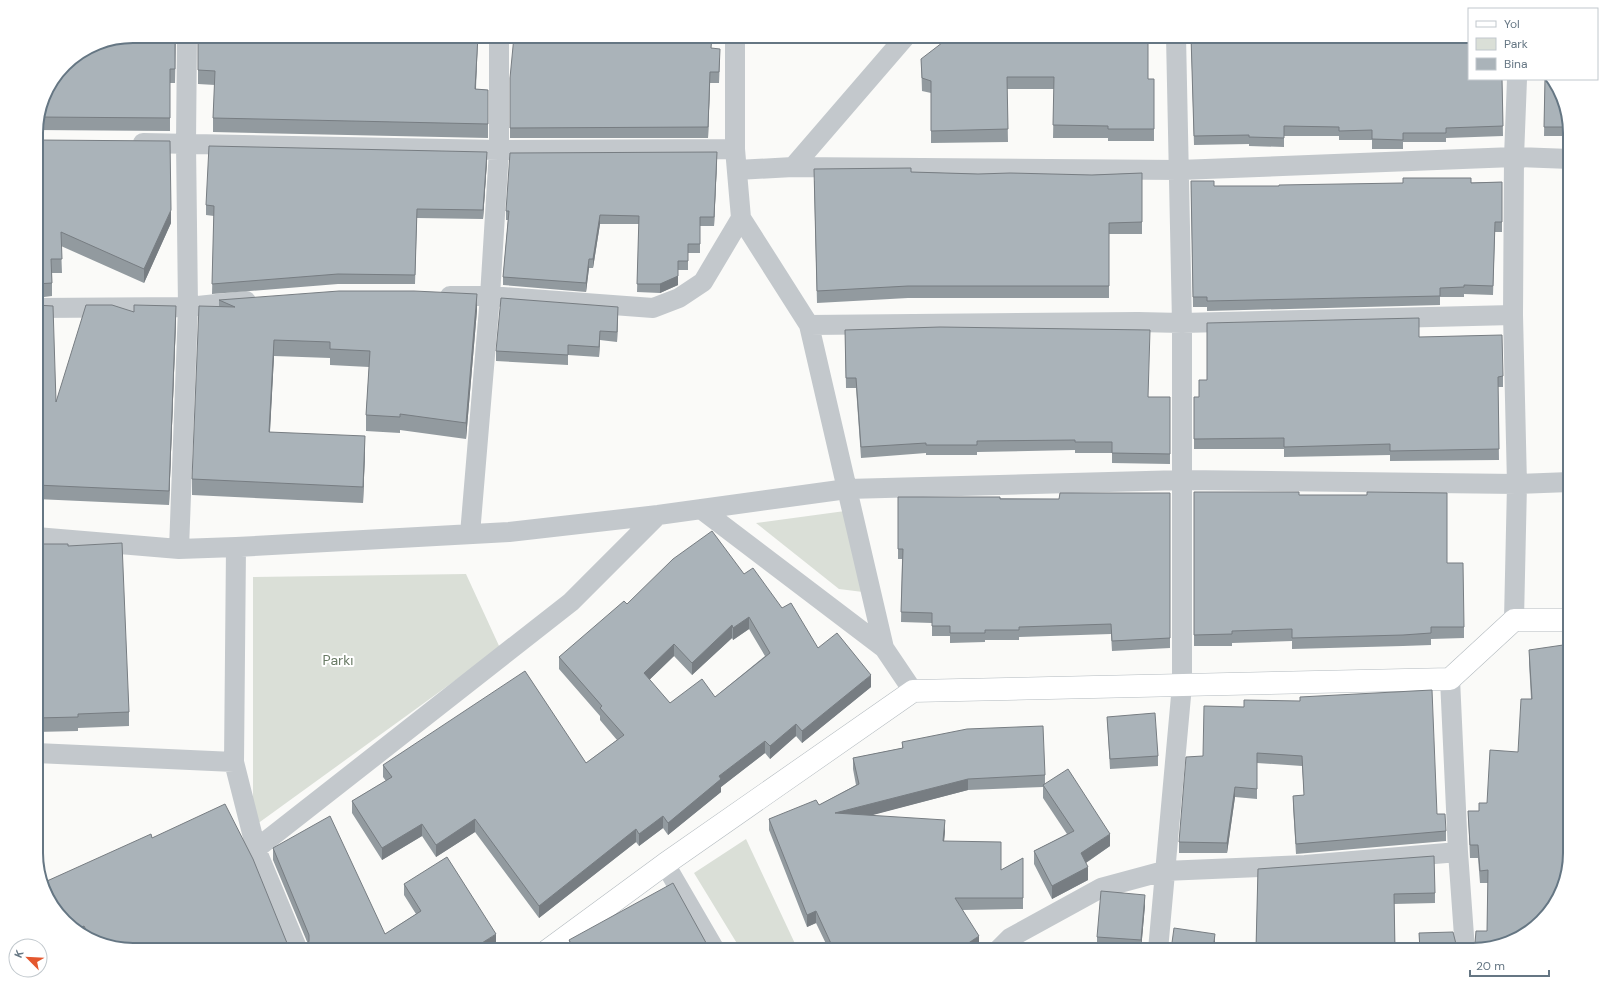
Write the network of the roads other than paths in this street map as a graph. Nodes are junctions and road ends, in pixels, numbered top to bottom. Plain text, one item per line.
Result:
1 (187, 43) edge
2 (499, 43) edge
3 (735, 43) edge
4 (900, 43) edge
5 (1176, 43) edge
6 (1518, 80) edge
7 (123, 142) edge
8 (186, 143) junction
9 (735, 148) junction
10 (498, 150) junction
11 (1514, 157) junction
12 (1563, 159) edge
13 (793, 167) junction
14 (737, 170) junction
15 (1179, 170) junction
16 (741, 218) junction
17 (434, 296) edge
18 (490, 296) junction
19 (268, 300) edge
20 (188, 307) junction
21 (43, 308) edge
22 (1513, 315) junction
23 (1182, 323) junction
24 (809, 325) junction
25 (1183, 480) junction
26 (1563, 482) edge
27 (1517, 484) junction
28 (847, 489) junction
29 (701, 509) junction
30 (658, 515) junction
31 (470, 534) junction
32 (43, 538) edge
33 (236, 547) junction
34 (179, 549) junction
35 (1514, 620) junction
36 (1563, 620) edge
37 (884, 648) junction
38 (1450, 679) junction
39 (1182, 685) junction
40 (912, 691) junction
41 (43, 753) edge
42 (234, 762) junction
43 (256, 849) junction
44 (1458, 852) junction
45 (665, 864) junction
46 (1164, 871) junction
47 (295, 943) edge
48 (558, 943) edge
49 (711, 943) edge
50 (1005, 943) edge
51 (1159, 943) edge
52 (1464, 943) edge

1 - 8 street
2 - 10 street
3 - 9 street
4 - 13 street
5 - 15 street
6 - 11 street
7 - 8 street
8 - 10 street
8 - 20 street
9 - 10 street
9 - 14 street
10 - 18 street
11 - 12 street
11 - 15 street
11 - 22 street
13 - 14 street
13 - 15 street
14 - 16 street
15 - 23 street
16 - 18 street
16 - 24 street
17 - 18 street
18 - 31 street
19 - 20 street
20 - 21 street
20 - 34 street
22 - 23 street
22 - 27 street
23 - 24 street
23 - 25 street
24 - 28 street
25 - 27 street
25 - 28 street
25 - 39 street
26 - 27 street
27 - 35 street
28 - 29 street
28 - 37 street
29 - 30 street
29 - 37 street
30 - 31 street
30 - 43 street
31 - 33 street
32 - 34 street
33 - 34 street
33 - 42 street
35 - 36 street
35 - 38 street
37 - 40 street
38 - 39 street
38 - 44 street
39 - 40 street
39 - 46 street
40 - 45 street
41 - 42 street
42 - 43 street
43 - 47 street
44 - 46 street
44 - 52 street
45 - 48 street
45 - 49 street
46 - 50 street
46 - 51 street

